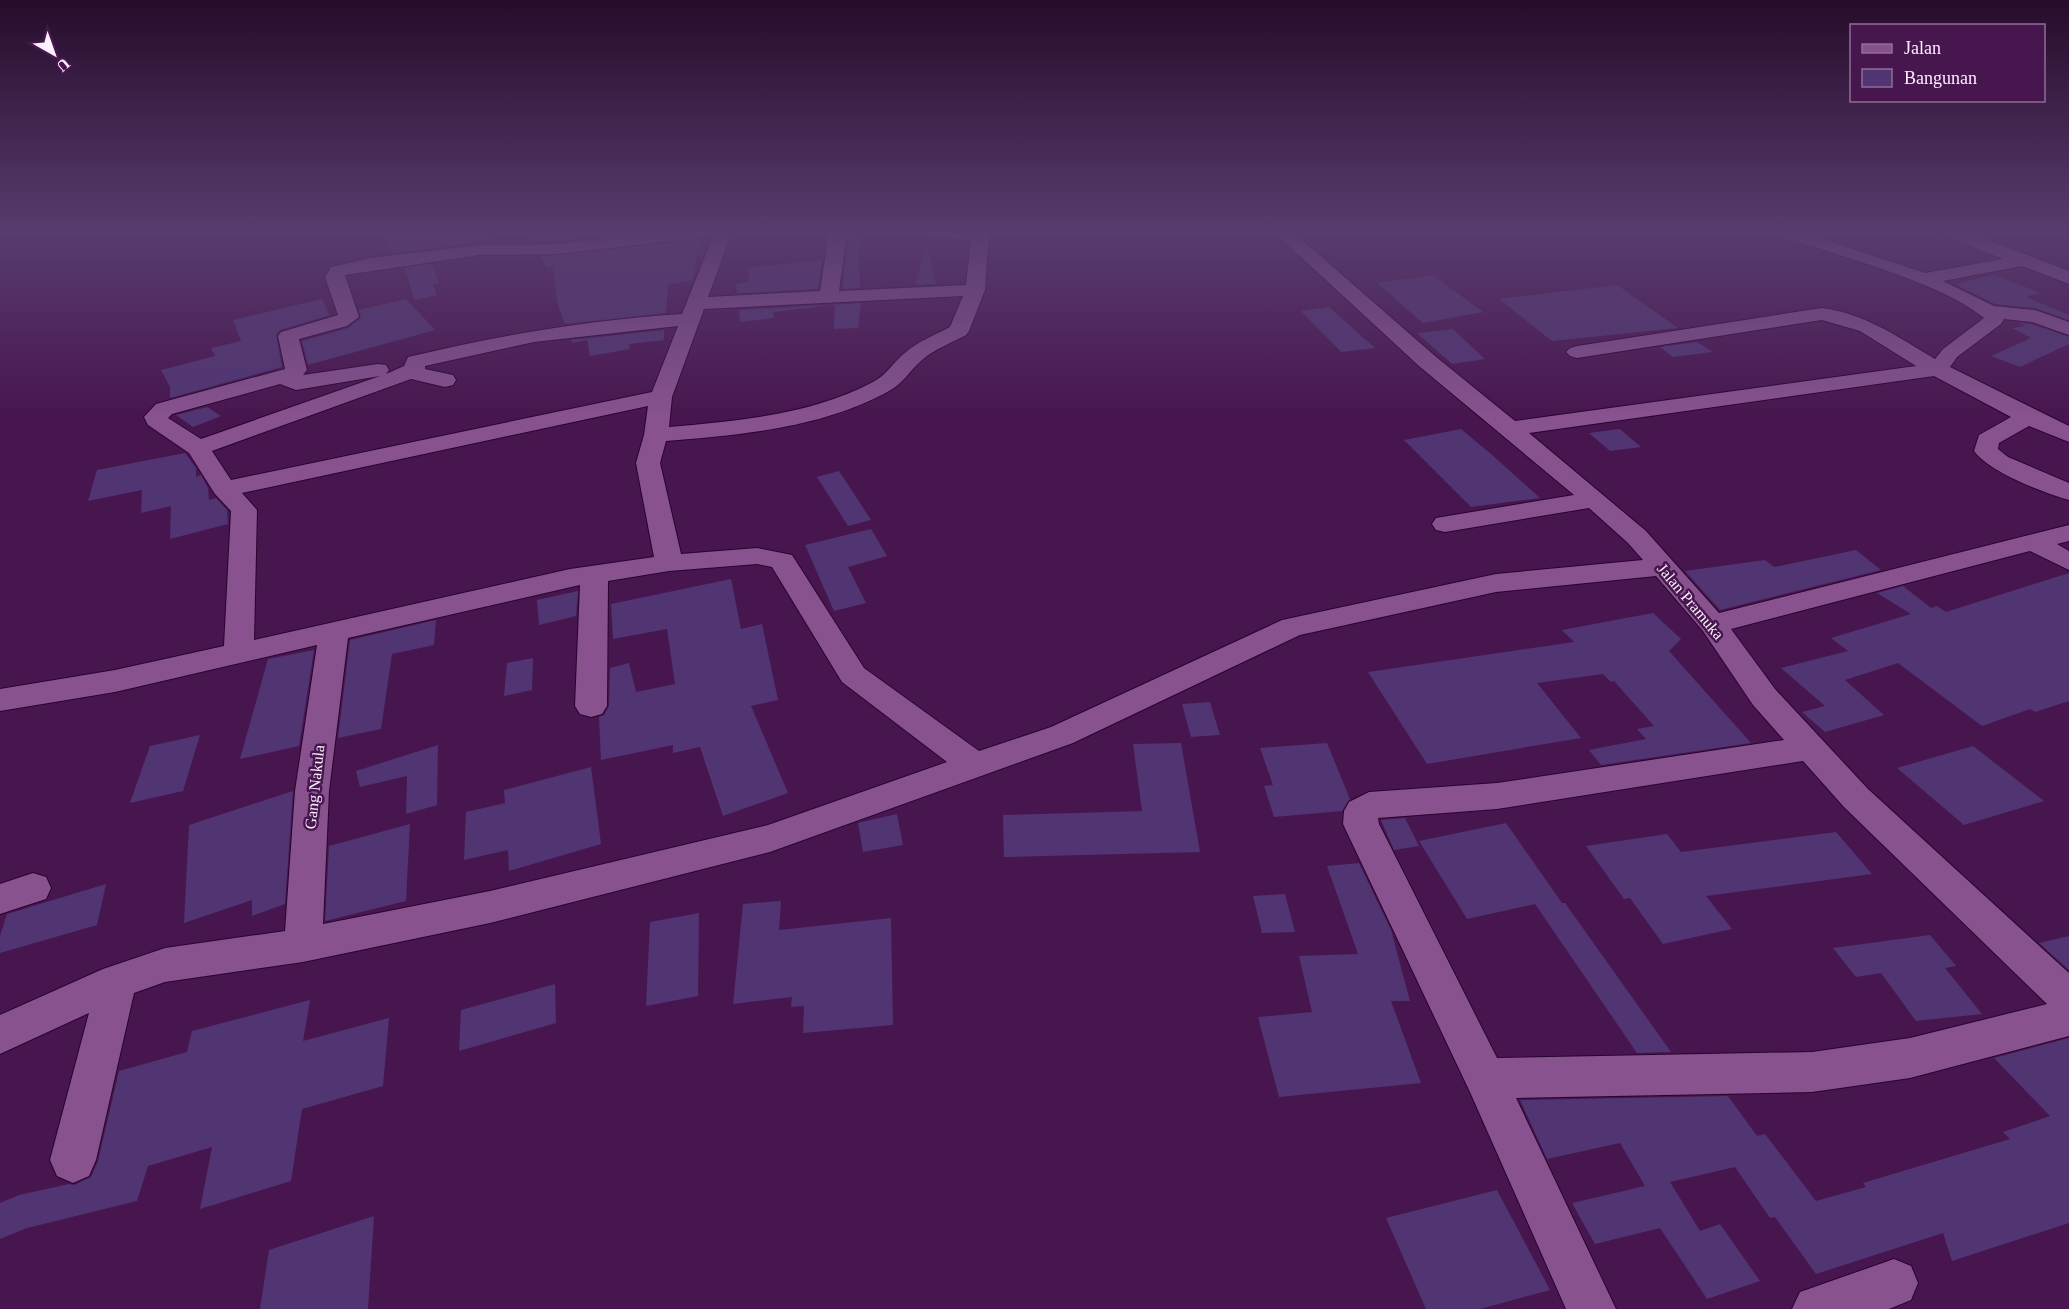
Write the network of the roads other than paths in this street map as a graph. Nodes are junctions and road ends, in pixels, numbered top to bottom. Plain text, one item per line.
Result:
1 (340, 293) edge
2 (701, 293) edge
3 (829, 293) edge
4 (911, 293) edge
5 (974, 293) edge
6 (1351, 293) edge
7 (1952, 293) edge
8 (829, 297) junction
9 (694, 311) junction
10 (1989, 312) junction
11 (2069, 329) edge
12 (1577, 352) dead end
13 (414, 366) junction
14 (1938, 369) junction
15 (285, 376) junction
16 (445, 380) dead end
17 (661, 397) junction
18 (2027, 417) junction
19 (1509, 429) junction
20 (656, 435) junction
21 (2069, 435) edge
22 (198, 448) junction
23 (224, 489) junction
24 (2069, 492) edge
25 (1594, 499) junction
26 (1445, 524) dead end
27 (2069, 533) edge
28 (2035, 543) junction
29 (2069, 562) edge
30 (669, 563) junction
31 (1662, 567) junction
32 (594, 574) junction
33 (1713, 624) junction
34 (334, 630) junction
35 (239, 654) junction
36 (0, 700) edge
37 (591, 706) dead end
38 (1811, 748) junction
39 (974, 765) junction
40 (303, 945) junction
41 (117, 981) junction
42 (2069, 999) edge
43 (2069, 1017) edge
44 (0, 1035) edge
45 (1485, 1078) junction
46 (73, 1160) dead end
47 (1894, 1283) dead end
48 (1591, 1309) edge
49 (1817, 1309) edge

1 - 15 street
2 - 9 street
3 - 8 street
4 - 8 street
5 - 20 street
6 - 19 street, Jalan Pramuka
7 - 10 street
8 - 9 street
9 - 13 street
9 - 17 street
10 - 11 street
10 - 14 street
12 - 14 street
13 - 15 street
13 - 16 street
13 - 22 street
14 - 18 street
14 - 19 street
15 - 22 street
17 - 20 street
17 - 23 street
18 - 21 street
18 - 24 street
19 - 25 street, Jalan Pramuka
20 - 30 street
22 - 23 street
23 - 35 street
25 - 26 street
25 - 31 street, Jalan Pramuka
27 - 28 street
28 - 29 street
28 - 33 street
30 - 32 street
30 - 39 street
31 - 33 street, Jalan Pramuka
31 - 39 street
32 - 34 street
32 - 37 street
33 - 38 street, Jalan Pramuka
34 - 35 street
34 - 40 street, Gang Nakula
35 - 36 street
38 - 42 street, Jalan Pramuka
38 - 45 street
39 - 40 street
40 - 41 street
41 - 44 street
41 - 46 street
43 - 45 street
45 - 48 street
47 - 49 street

